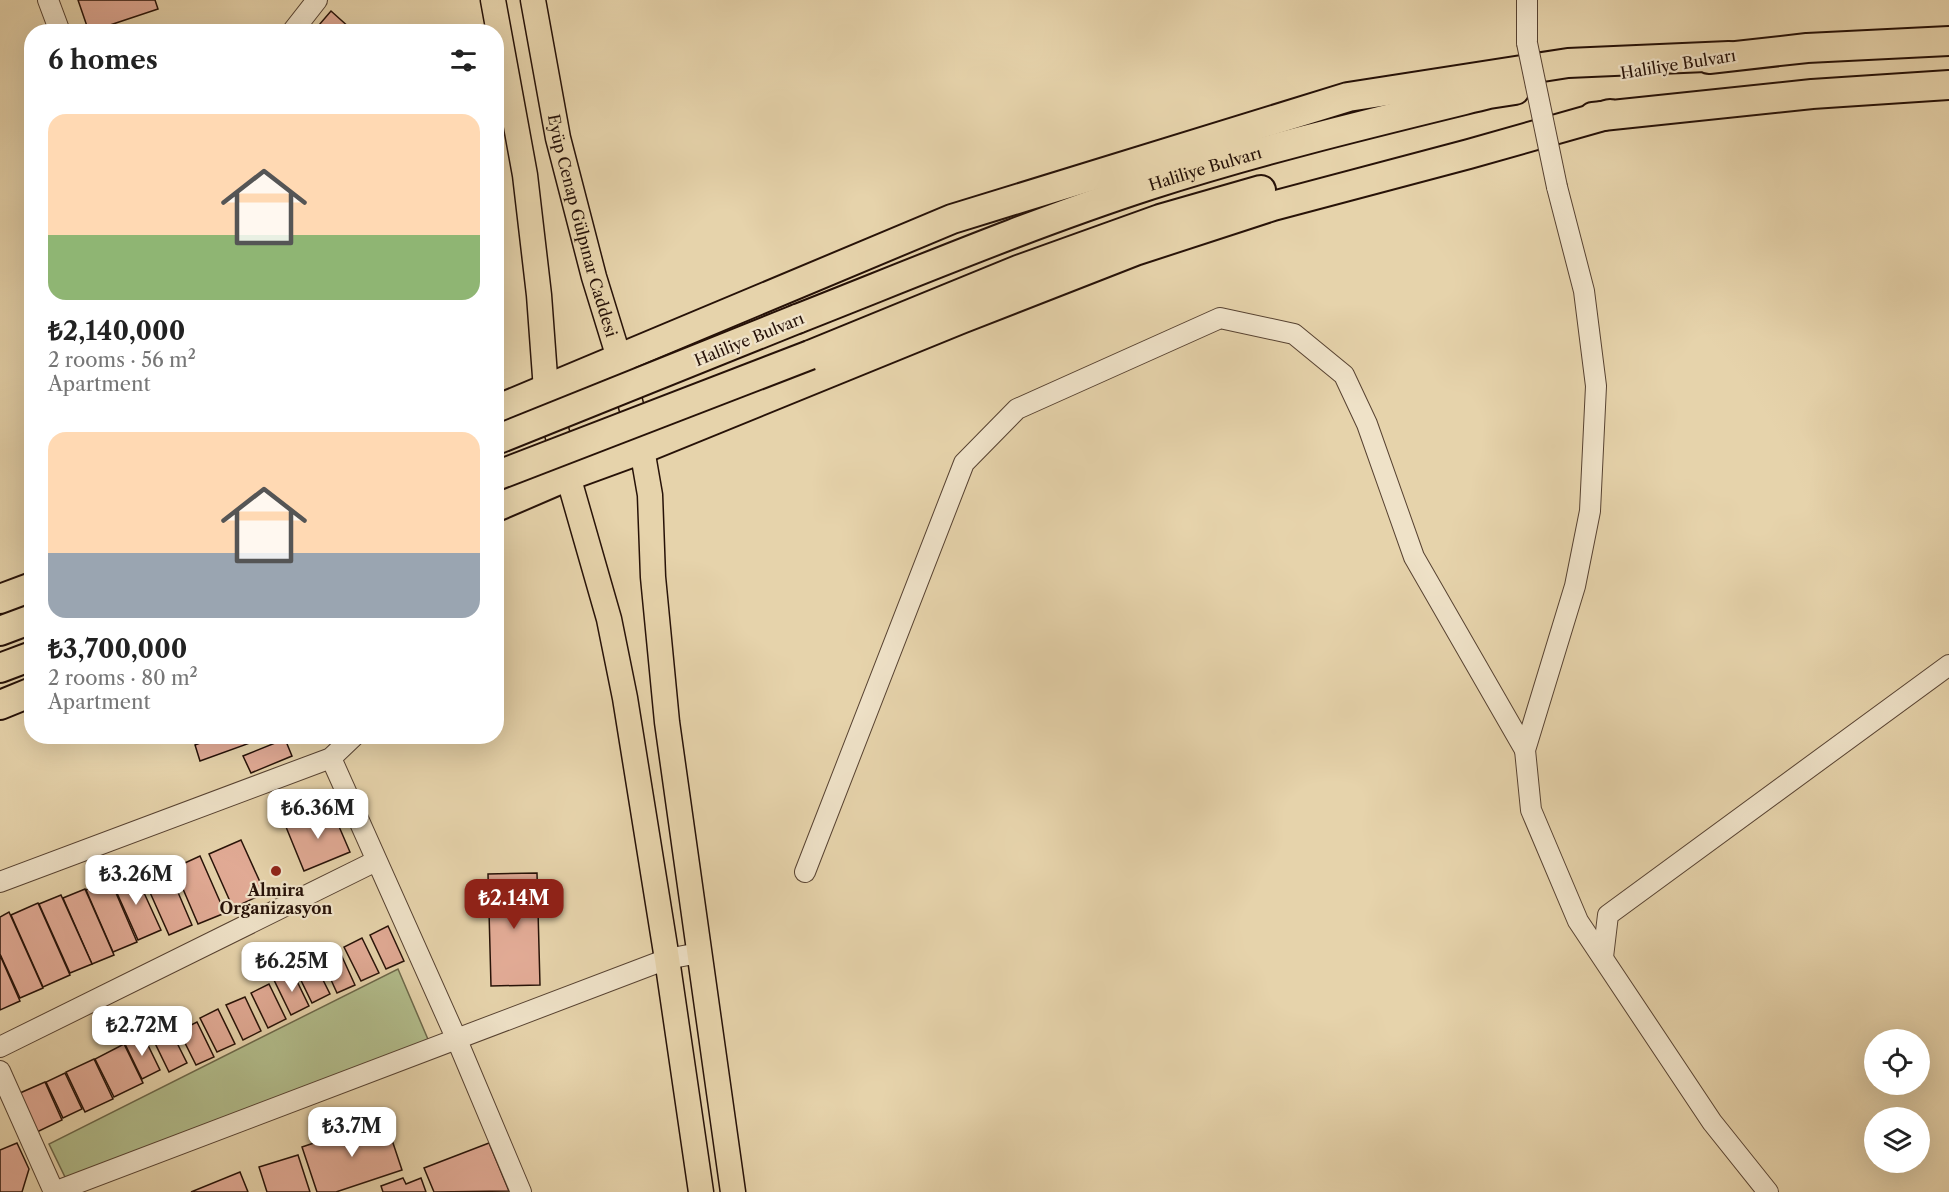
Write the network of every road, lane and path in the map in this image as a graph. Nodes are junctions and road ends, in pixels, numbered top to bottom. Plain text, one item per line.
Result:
1 (48, 0) edge
2 (317, 0) edge
3 (493, 0) edge
4 (533, 0) edge
5 (1527, 0) edge
6 (57, 24) edge
7 (298, 24) edge
8 (497, 24) edge
9 (1949, 41) edge
10 (1729, 56) junction
11 (504, 60) edge
12 (1949, 85) edge
13 (1611, 114) junction
14 (619, 358) junction
15 (546, 390) junction
16 (504, 407) edge
17 (504, 437) edge
18 (642, 449) junction
19 (504, 473) edge
20 (568, 476) junction
21 (504, 504) edge
22 (24, 590) edge
23 (0, 599) edge
24 (24, 622) edge
25 (0, 631) edge
26 (24, 659) edge
27 (1949, 665) edge
28 (0, 668) edge
29 (24, 695) edge
30 (0, 705) edge
31 (346, 744) edge
32 (1526, 750) junction
33 (331, 758) junction
34 (376, 861) junction
35 (805, 872) dead end
36 (0, 882) edge
37 (699, 952) junction
38 (1603, 957) junction
39 (667, 959) junction
40 (457, 1040) junction
41 (0, 1047) edge
42 (0, 1071) edge
43 (54, 1192) edge
44 (521, 1192) edge
45 (701, 1192) edge
46 (733, 1192) edge
47 (1768, 1192) edge

1 - 6 street
2 - 7 street
3 - 8 main road
4 - 14 main road, Eyüp Cenap Gülpınar Caddesi
5 - 32 street, bridge
9 - 10 highway, Haliliye Bulvarı
10 - 14 highway
10 - 17 highway, Haliliye Bulvarı, bridge
11 - 15 main road
12 - 13 highway
13 - 18 highway
13 - 19 highway, bridge
14 - 15 highway
14 - 18 main road, Eyüp Cenap Gülpınar Caddesi
15 - 16 highway
15 - 20 main road
18 - 20 highway
18 - 37 main road, Eyüp Cenap Gülpınar Caddesi
20 - 21 highway
20 - 39 main road
22 - 23 highway
24 - 25 highway
26 - 28 highway
27 - 38 street
29 - 30 highway
31 - 33 street
32 - 35 street
32 - 38 street
33 - 34 street
33 - 36 street
34 - 40 street
34 - 41 street
37 - 39 street
37 - 46 main road, Eyüp Cenap Gülpınar Caddesi
38 - 47 street
39 - 40 street
39 - 45 main road
40 - 43 street
40 - 44 street
42 - 43 street

